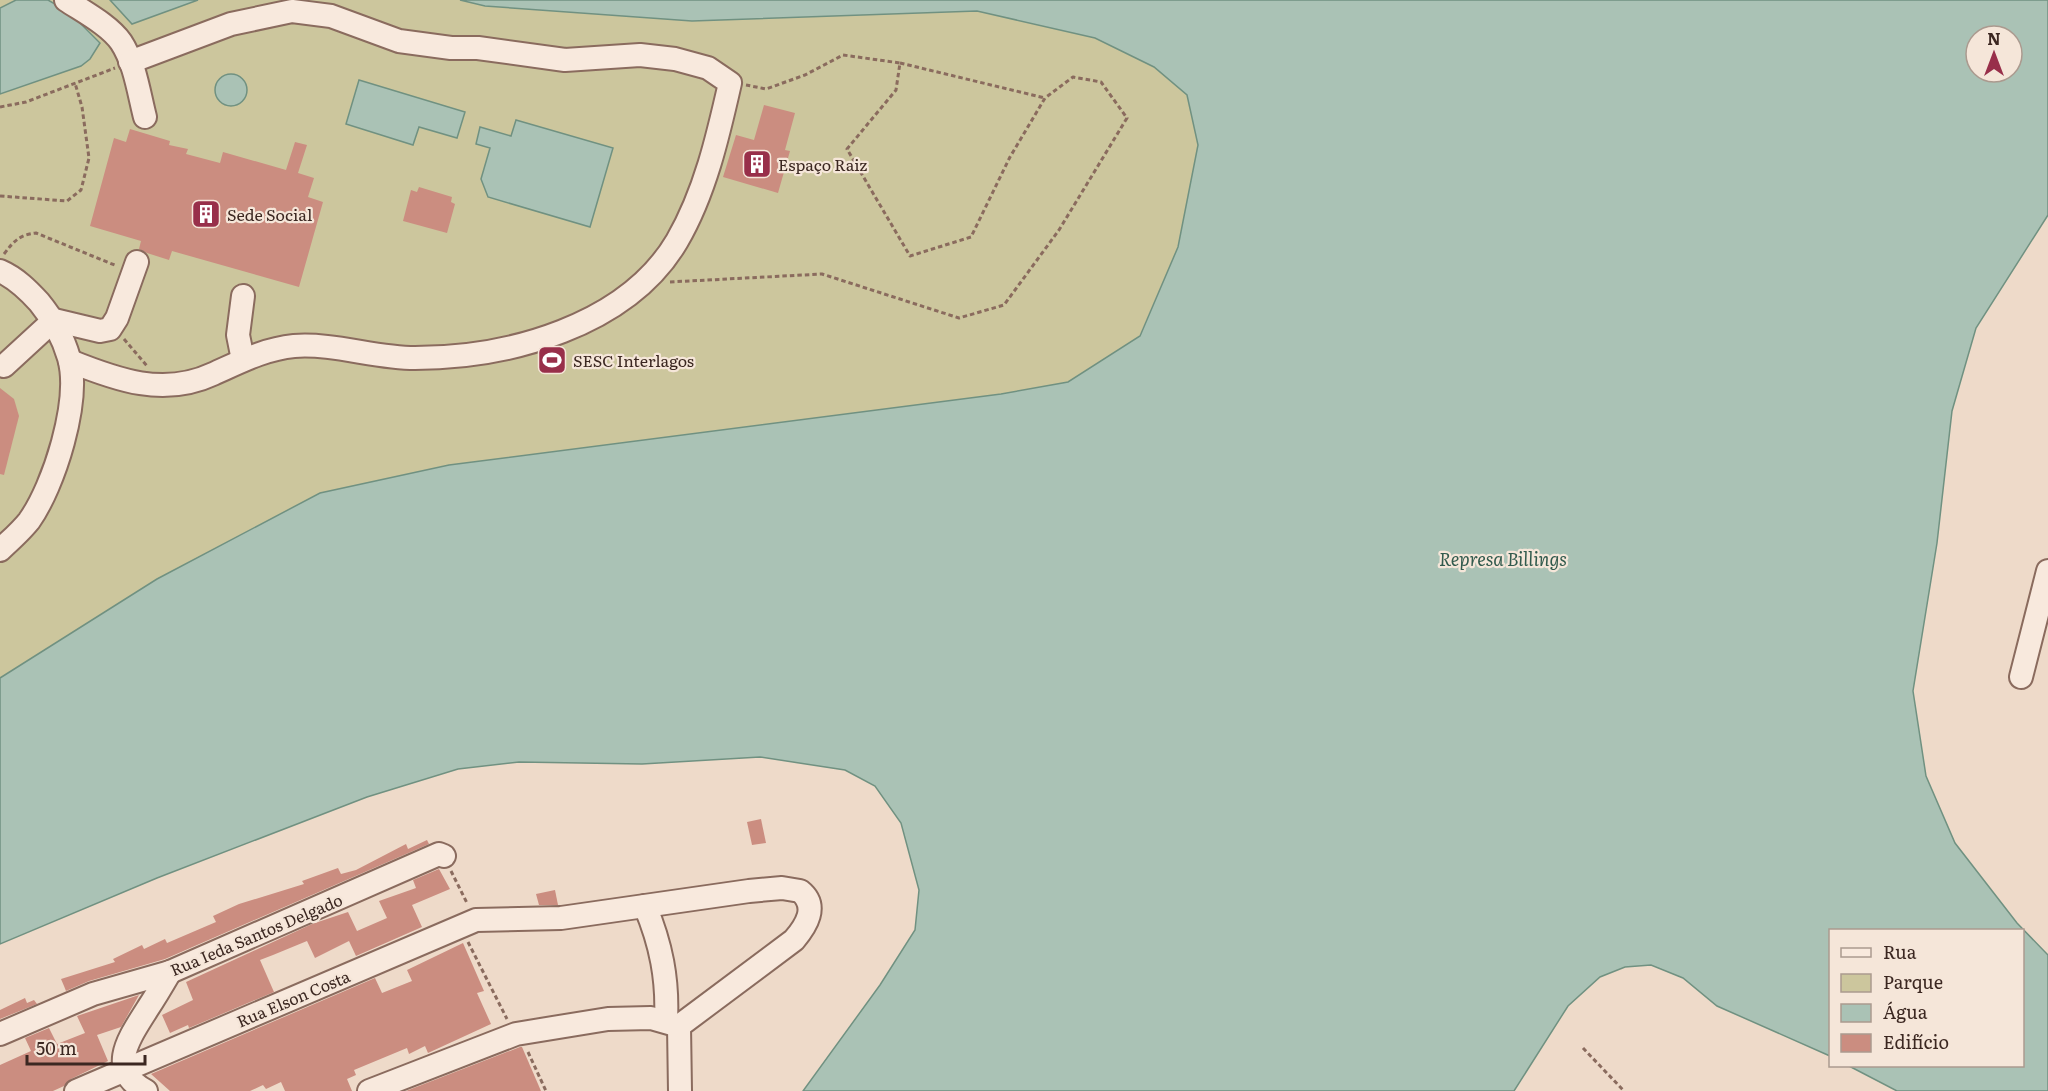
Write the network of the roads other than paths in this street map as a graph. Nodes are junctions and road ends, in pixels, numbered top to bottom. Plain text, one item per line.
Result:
1 (66, 0) edge
2 (130, 62) junction
3 (145, 117) dead end
4 (135, 267) road end
5 (0, 271) edge
6 (243, 296) dead end
7 (54, 320) junction
8 (243, 360) junction
9 (70, 361) junction
10 (4, 366) dead end
11 (0, 550) edge
12 (2048, 571) edge
13 (2021, 677) dead end
14 (444, 856) road end
15 (645, 906) junction
16 (170, 972) junction
17 (672, 1023) junction
18 (0, 1034) edge
19 (124, 1068) junction
20 (76, 1091) edge
21 (147, 1091) edge
22 (369, 1091) edge
23 (680, 1091) edge

1 - 2 street
2 - 3 street
2 - 8 street
4 - 7 street
5 - 7 street
6 - 8 street
7 - 9 street
7 - 10 street
8 - 9 street
9 - 11 street
12 - 13 street
14 - 16 street, Rua Ieda Santos Delgado
15 - 17 street
15 - 17 street
15 - 19 street, Rua Elson Costa
16 - 18 street, Rua Ieda Santos Delgado
16 - 19 street
17 - 22 street
17 - 23 street
19 - 20 street, Rua Elson Costa
19 - 21 street

